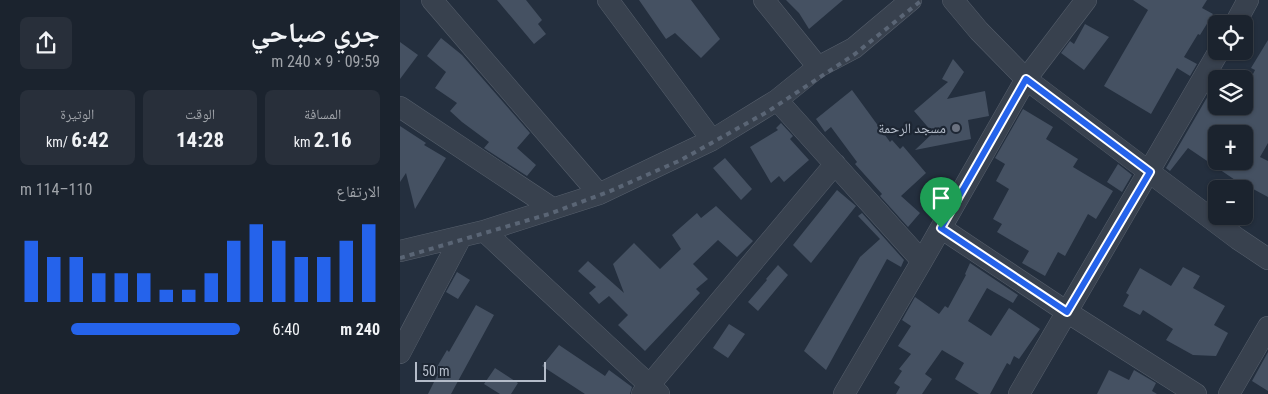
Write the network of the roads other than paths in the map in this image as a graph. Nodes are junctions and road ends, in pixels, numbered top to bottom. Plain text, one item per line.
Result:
1 (432, 0) edge
2 (608, 0) edge
3 (764, 0) edge
4 (911, 0) edge
5 (953, 0) edge
6 (1086, 0) edge
7 (1248, 0) edge
8 (1240, 15) edge
9 (1214, 60) edge
10 (818, 67) junction
11 (1026, 79) junction
12 (777, 100) junction
13 (400, 107) edge
14 (712, 140) junction
15 (835, 164) junction
16 (1150, 172) junction
17 (599, 194) junction
18 (552, 208) junction
19 (941, 228) junction
20 (484, 231) junction
21 (461, 237) junction
22 (404, 254) edge
23 (1268, 259) edge
24 (922, 261) junction
25 (1067, 312) junction
26 (1268, 327) edge
27 (400, 353) edge
28 (650, 391) edge
29 (844, 394) edge
30 (1018, 394) edge
31 (1196, 394) edge
32 (1229, 394) edge

1 - 17 street
2 - 14 street
3 - 10 street
4 - 10 street
5 - 11 street
6 - 11 street
7 - 8 street
9 - 16 street
10 - 12 street
11 - 16 street
11 - 19 street
12 - 14 street
12 - 15 street
13 - 18 street
14 - 17 street
15 - 24 street
15 - 28 street
16 - 23 street
16 - 25 street
17 - 18 street
18 - 20 street
19 - 24 street
19 - 25 street
20 - 21 street
20 - 28 street
21 - 22 street
21 - 27 street
24 - 29 street
25 - 30 street
25 - 31 street
26 - 32 street

